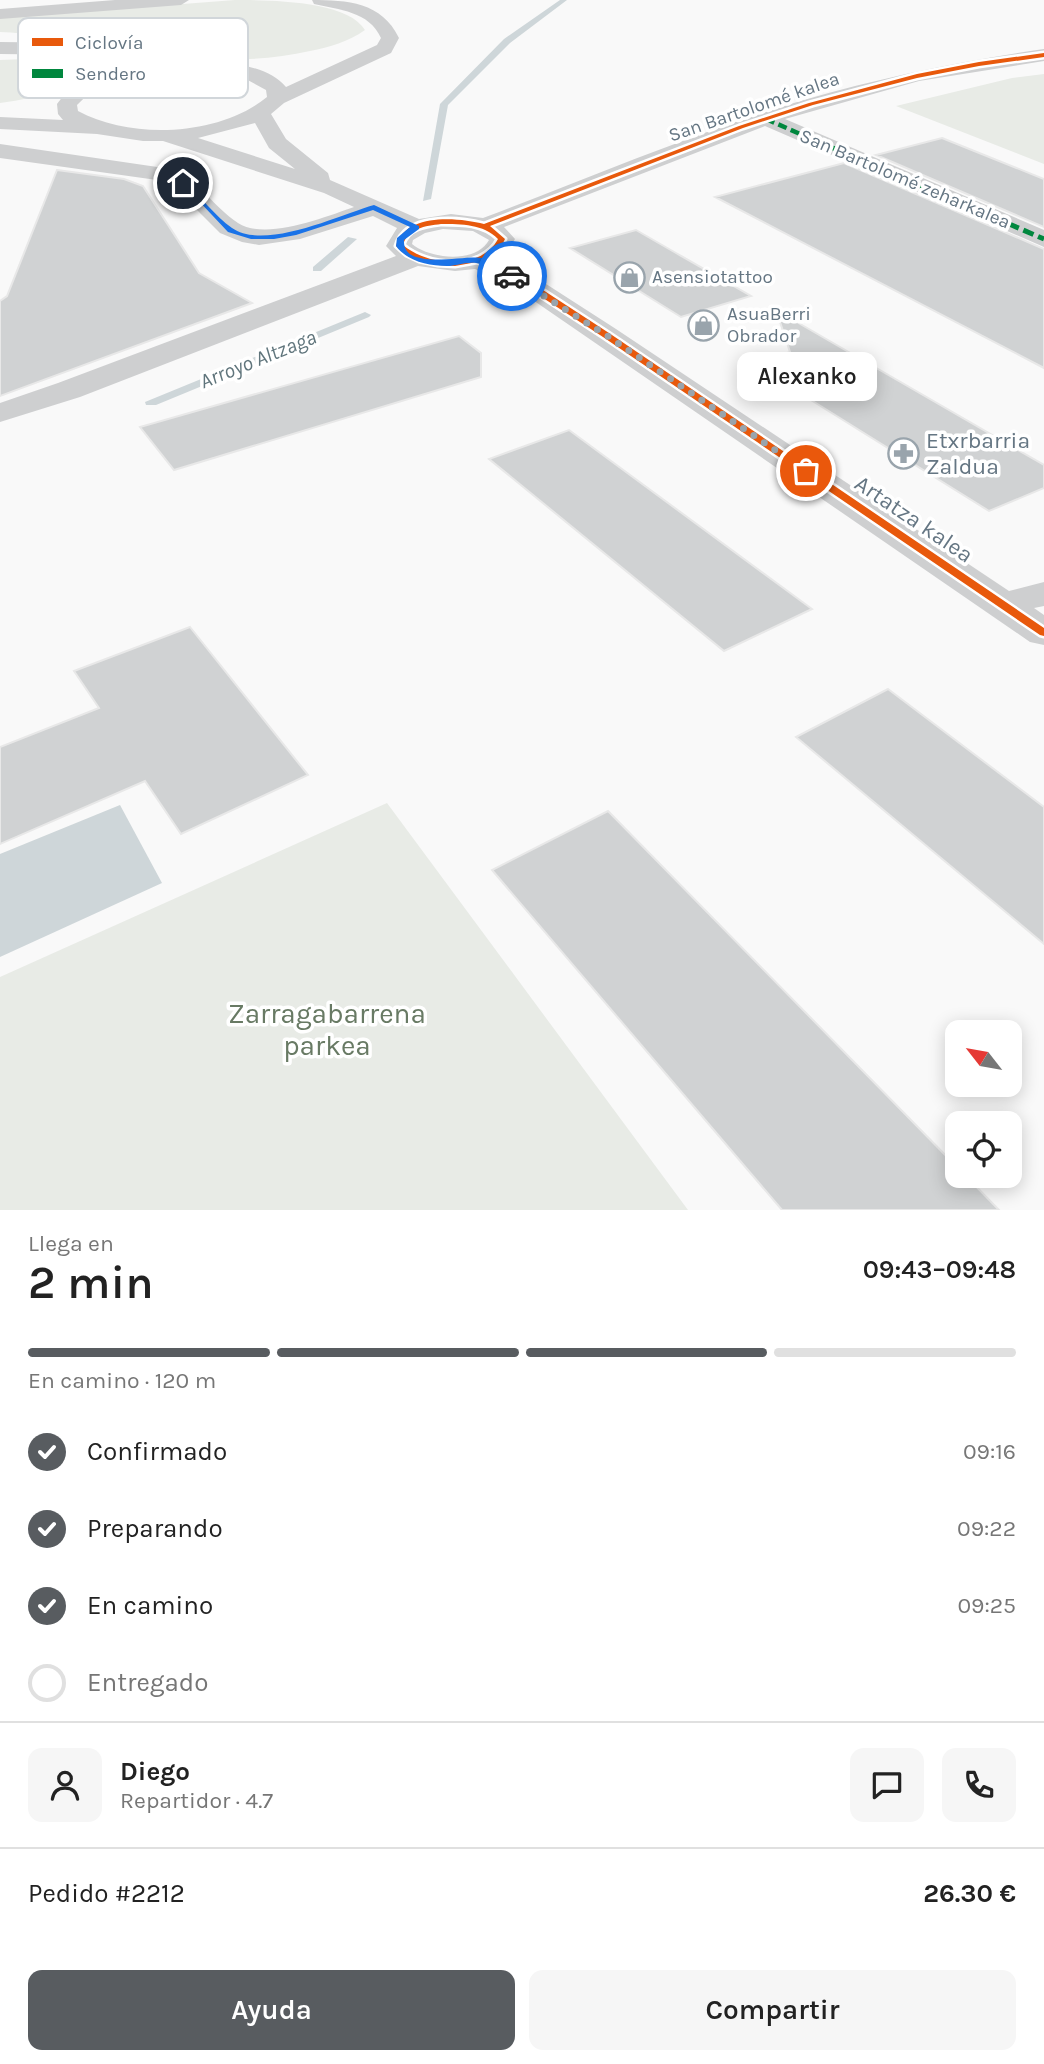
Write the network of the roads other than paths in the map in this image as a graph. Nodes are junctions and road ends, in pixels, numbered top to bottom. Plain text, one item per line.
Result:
1 (181, 0) edge
2 (320, 0) edge
3 (0, 14) edge
4 (372, 18) junction
5 (0, 51) edge
6 (18, 51) edge
7 (18, 52) edge
8 (1044, 55) edge
9 (316, 59) dead end
10 (278, 65) dead end
11 (248, 66) edge
12 (248, 74) edge
13 (60, 98) edge
14 (72, 98) edge
15 (268, 106) junction
16 (0, 108) edge
17 (766, 119) junction
18 (0, 123) edge
19 (95, 128) junction
20 (162, 134) junction
21 (0, 150) edge
22 (332, 188) junction
23 (374, 208) junction
24 (485, 226) junction
25 (416, 227) junction
26 (1044, 239) edge
27 (415, 258) junction
28 (478, 260) junction
29 (0, 413) edge
30 (1044, 593) edge
31 (1003, 605) junction
32 (1044, 633) edge

1 - 3 street
2 - 4 street
4 - 9 street
4 - 15 street
5 - 6 street
5 - 7 street
8 - 17 street, San Bartolomé kalea
10 - 11 street
12 - 15 street
13 - 16 street
14 - 19 street
15 - 20 street
15 - 22 street
17 - 24 street, San Bartolomé kalea
17 - 26 street, San Bartolomé zeharkalea
18 - 19 street
19 - 20 street
20 - 22 street
21 - 23 street
22 - 23 street
23 - 25 street
24 - 25 street
24 - 28 street
25 - 27 street
27 - 28 street
27 - 29 street
28 - 31 street, Artatza kalea
30 - 31 street
31 - 32 street, Artatza kalea

